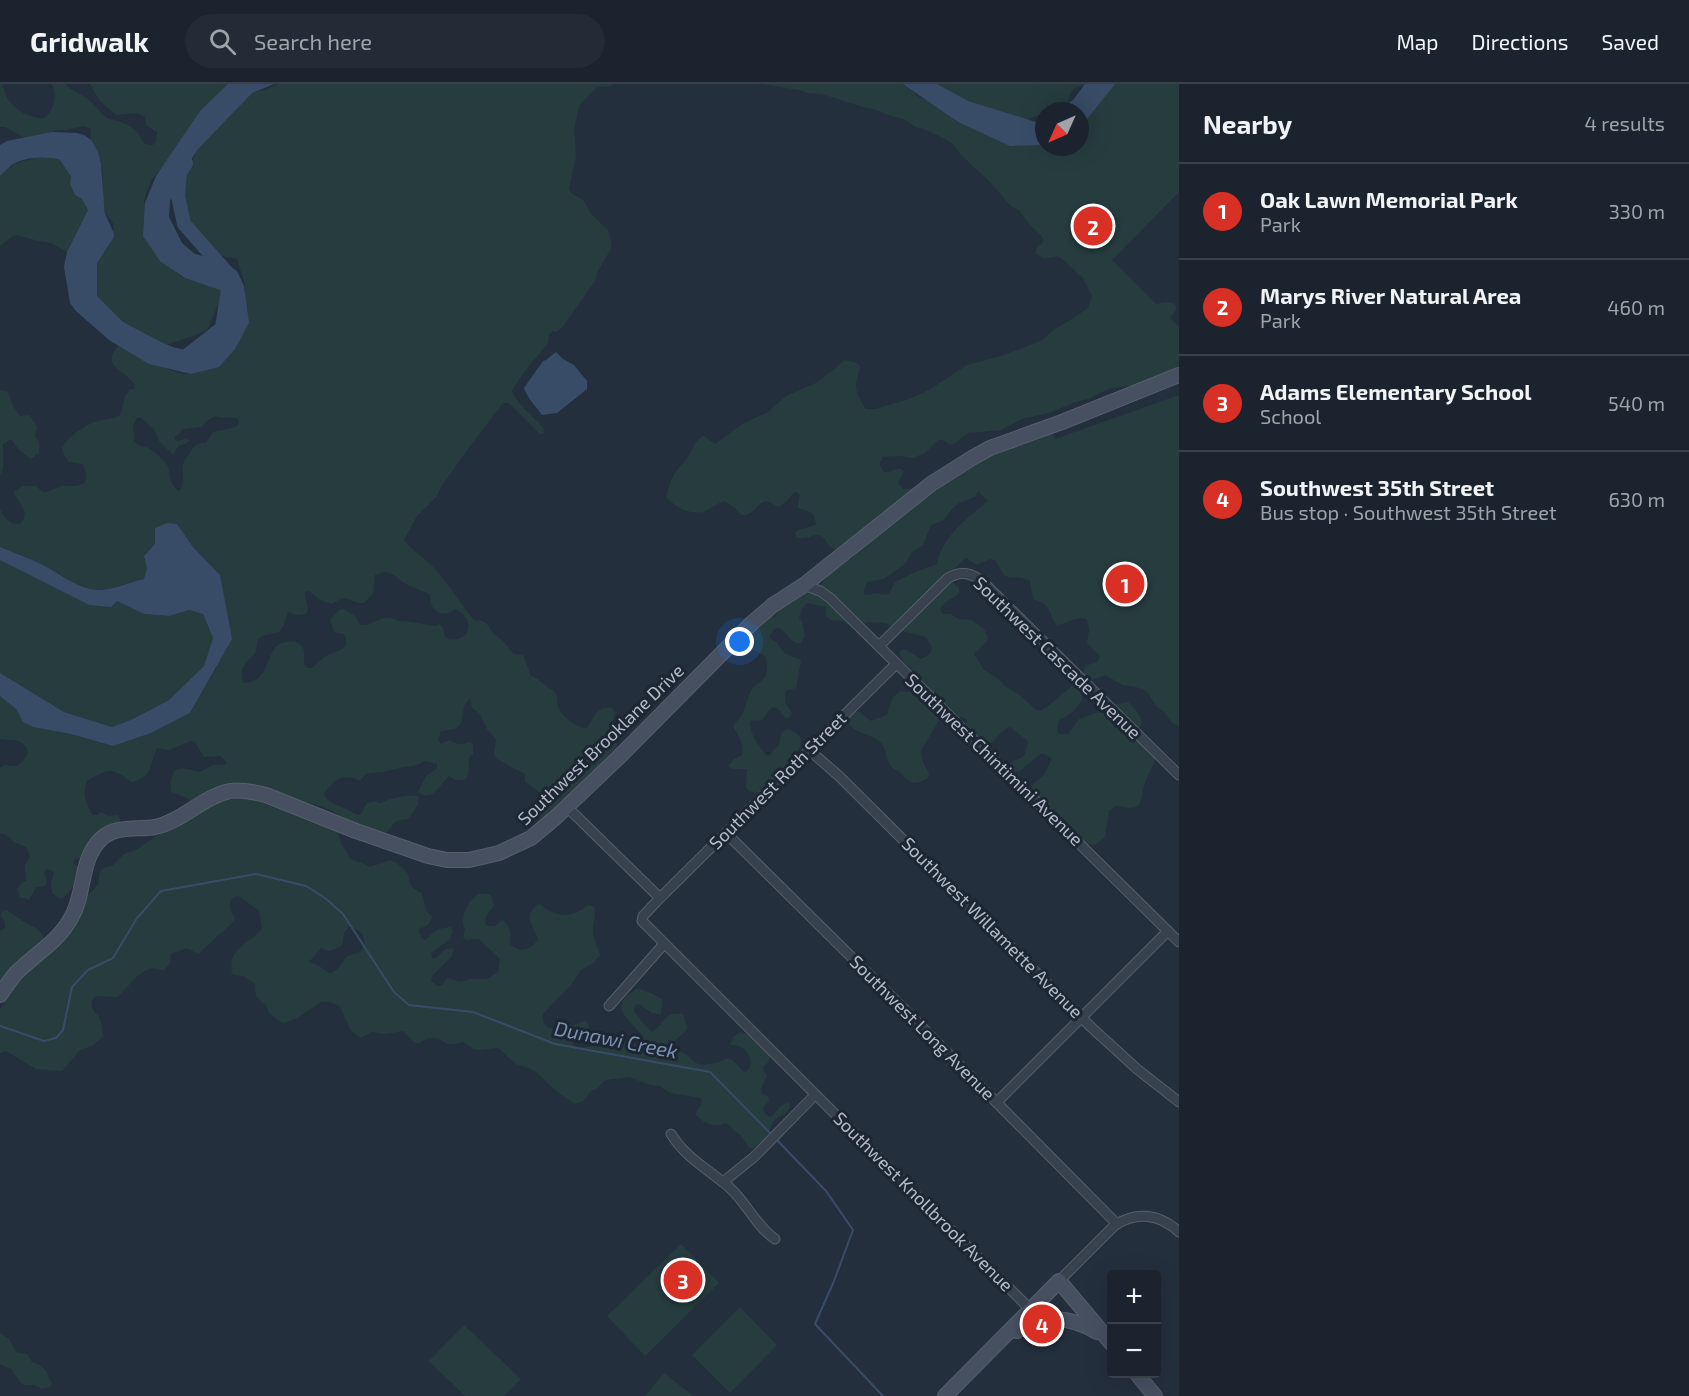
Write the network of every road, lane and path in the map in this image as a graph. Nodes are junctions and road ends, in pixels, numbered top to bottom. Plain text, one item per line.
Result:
1 (1179, 375) edge
2 (804, 585) junction
3 (879, 646) junction
4 (896, 664) junction
5 (810, 750) junction
6 (1179, 775) edge
7 (567, 807) junction
8 (726, 833) junction
9 (660, 898) junction
10 (1168, 931) junction
11 (1179, 942) edge
12 (664, 944) junction
13 (0, 995) edge
14 (609, 1006) dead end
15 (1082, 1017) junction
16 (815, 1095) junction
17 (997, 1102) junction
18 (1179, 1102) edge
19 (671, 1134) dead end
20 (723, 1182) junction
21 (1117, 1224) junction
22 (1179, 1232) edge
23 (775, 1239) dead end
24 (1059, 1281) junction
25 (1031, 1310) junction
26 (1107, 1338) edge
27 (1107, 1339) edge
28 (1002, 1340) junction
29 (1140, 1378) edge
30 (945, 1396) edge
31 (1155, 1396) edge

1 - 2 street, Southwest Brooklane Drive
2 - 3 street, Southwest Chintimini Avenue
2 - 7 street, Southwest Brooklane Drive
3 - 4 street, Southwest Chintimini Avenue
3 - 6 street, Southwest Cascade Avenue
4 - 5 street, Southwest Roth Street
4 - 10 street, Southwest Chintimini Avenue
5 - 8 street, Southwest Roth Street
5 - 15 street, Southwest Willamette Avenue
7 - 9 street
7 - 13 street, Southwest Brooklane Drive
8 - 9 street, Southwest Roth Street
8 - 17 street, Southwest Long Avenue
9 - 12 street, Southwest Knollbrook Avenue
10 - 11 street, Southwest Chintimini Avenue
10 - 15 street
12 - 14 street
12 - 16 street, Southwest Knollbrook Avenue
15 - 17 street
15 - 18 street, Southwest Willamette Avenue
16 - 20 street
16 - 25 street, Southwest Knollbrook Avenue
17 - 21 street, Southwest Long Avenue
19 - 20 street
20 - 23 street
21 - 22 street
21 - 24 street
24 - 25 street
24 - 26 street
25 - 28 street
27 - 28 street
28 - 30 street
29 - 31 street

